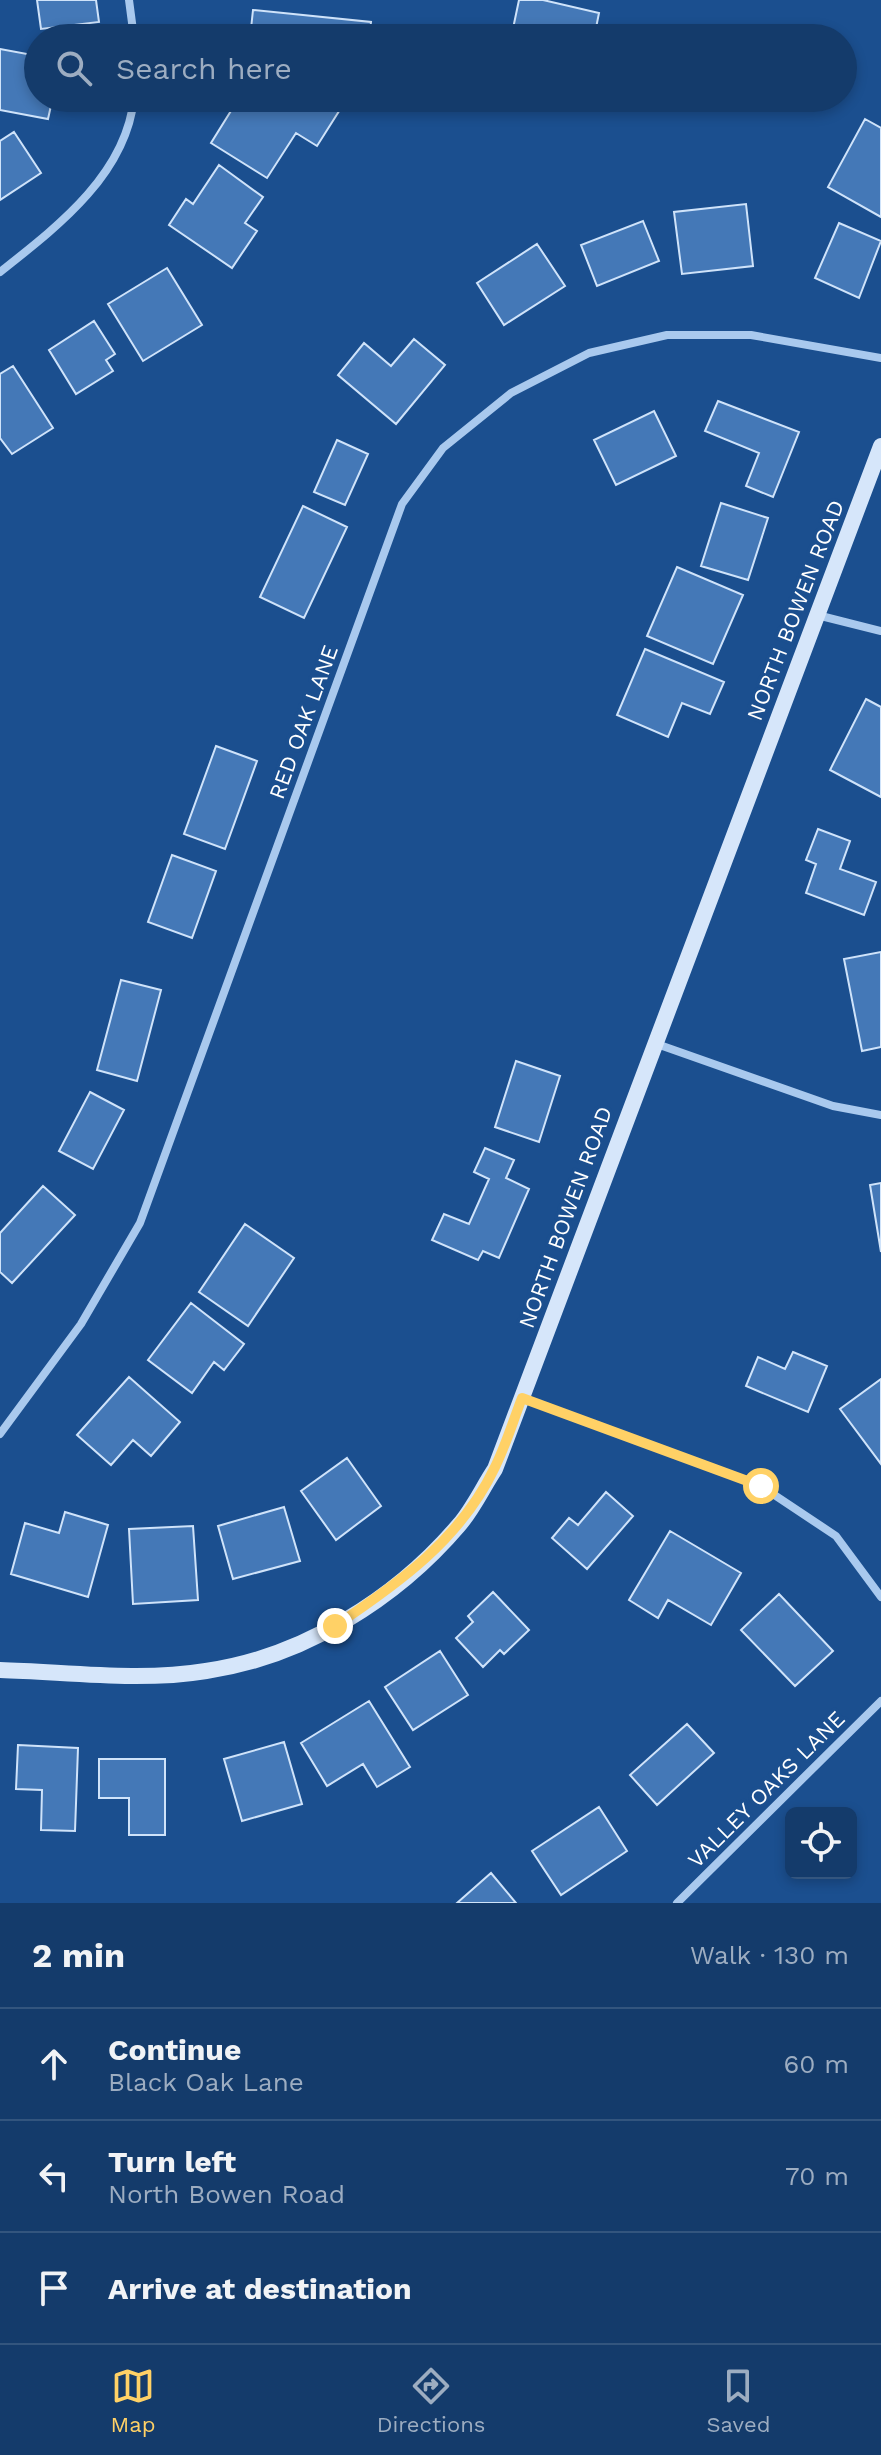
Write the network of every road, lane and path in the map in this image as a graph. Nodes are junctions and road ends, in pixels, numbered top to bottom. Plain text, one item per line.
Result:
1 (129, 0) edge
2 (132, 24) edge
3 (131, 112) edge
4 (0, 272) edge
5 (881, 358) edge
6 (881, 446) edge
7 (816, 615) junction
8 (881, 631) edge
9 (653, 1042) junction
10 (881, 1115) edge
11 (522, 1398) junction
12 (0, 1434) edge
13 (881, 1597) edge
14 (0, 1670) edge
15 (881, 1701) edge
16 (677, 1903) edge

1 - 2 street
3 - 4 street
5 - 12 street, RED OAK LANE
6 - 7 street, NORTH BOWEN ROAD
7 - 8 street
7 - 9 street, NORTH BOWEN ROAD
9 - 10 street
9 - 11 street, NORTH BOWEN ROAD
11 - 13 street
11 - 14 street, NORTH BOWEN ROAD
15 - 16 street, VALLEY OAKS LANE

